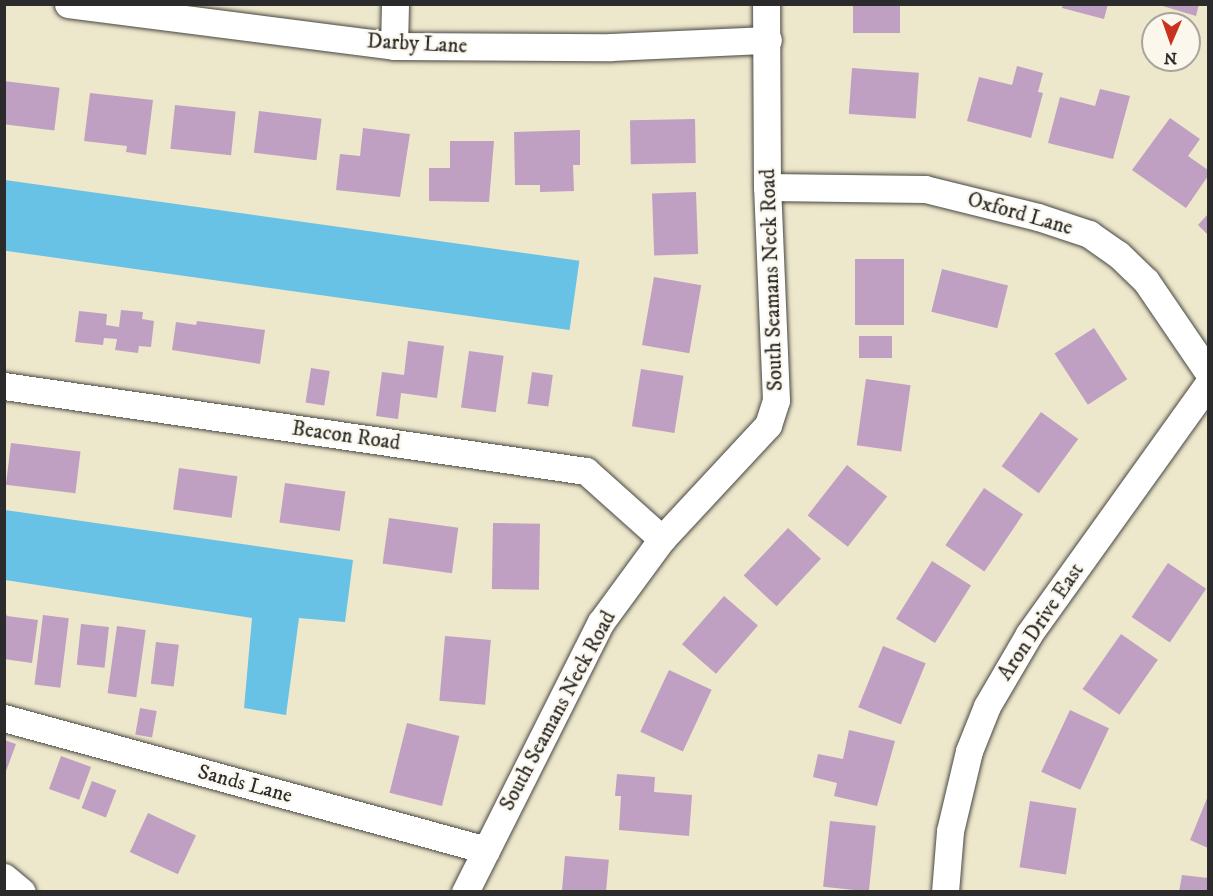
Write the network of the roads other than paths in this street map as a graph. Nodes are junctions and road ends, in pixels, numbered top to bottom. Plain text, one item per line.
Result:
1 (68, 4) edge
2 (395, 4) edge
3 (766, 4) edge
4 (768, 40) junction
5 (394, 46) junction
6 (767, 187) junction
7 (1209, 372) edge
8 (1209, 384) edge
9 (4, 386) edge
10 (662, 539) junction
11 (4, 718) edge
12 (486, 850) junction
13 (4, 877) edge
14 (22, 891) edge
15 (465, 891) edge
16 (945, 891) edge

1 - 5 street, Darby Lane
2 - 5 street
3 - 4 street, South Seamans Neck Road
4 - 5 street, Darby Lane
4 - 6 street, South Seamans Neck Road
6 - 7 street, Oxford Lane
6 - 10 street, South Seamans Neck Road
8 - 16 street, Aron Drive East
9 - 10 street, Beacon Road
10 - 12 street, South Seamans Neck Road
11 - 12 street, Sands Lane
12 - 15 street, South Seamans Neck Road
13 - 14 street

